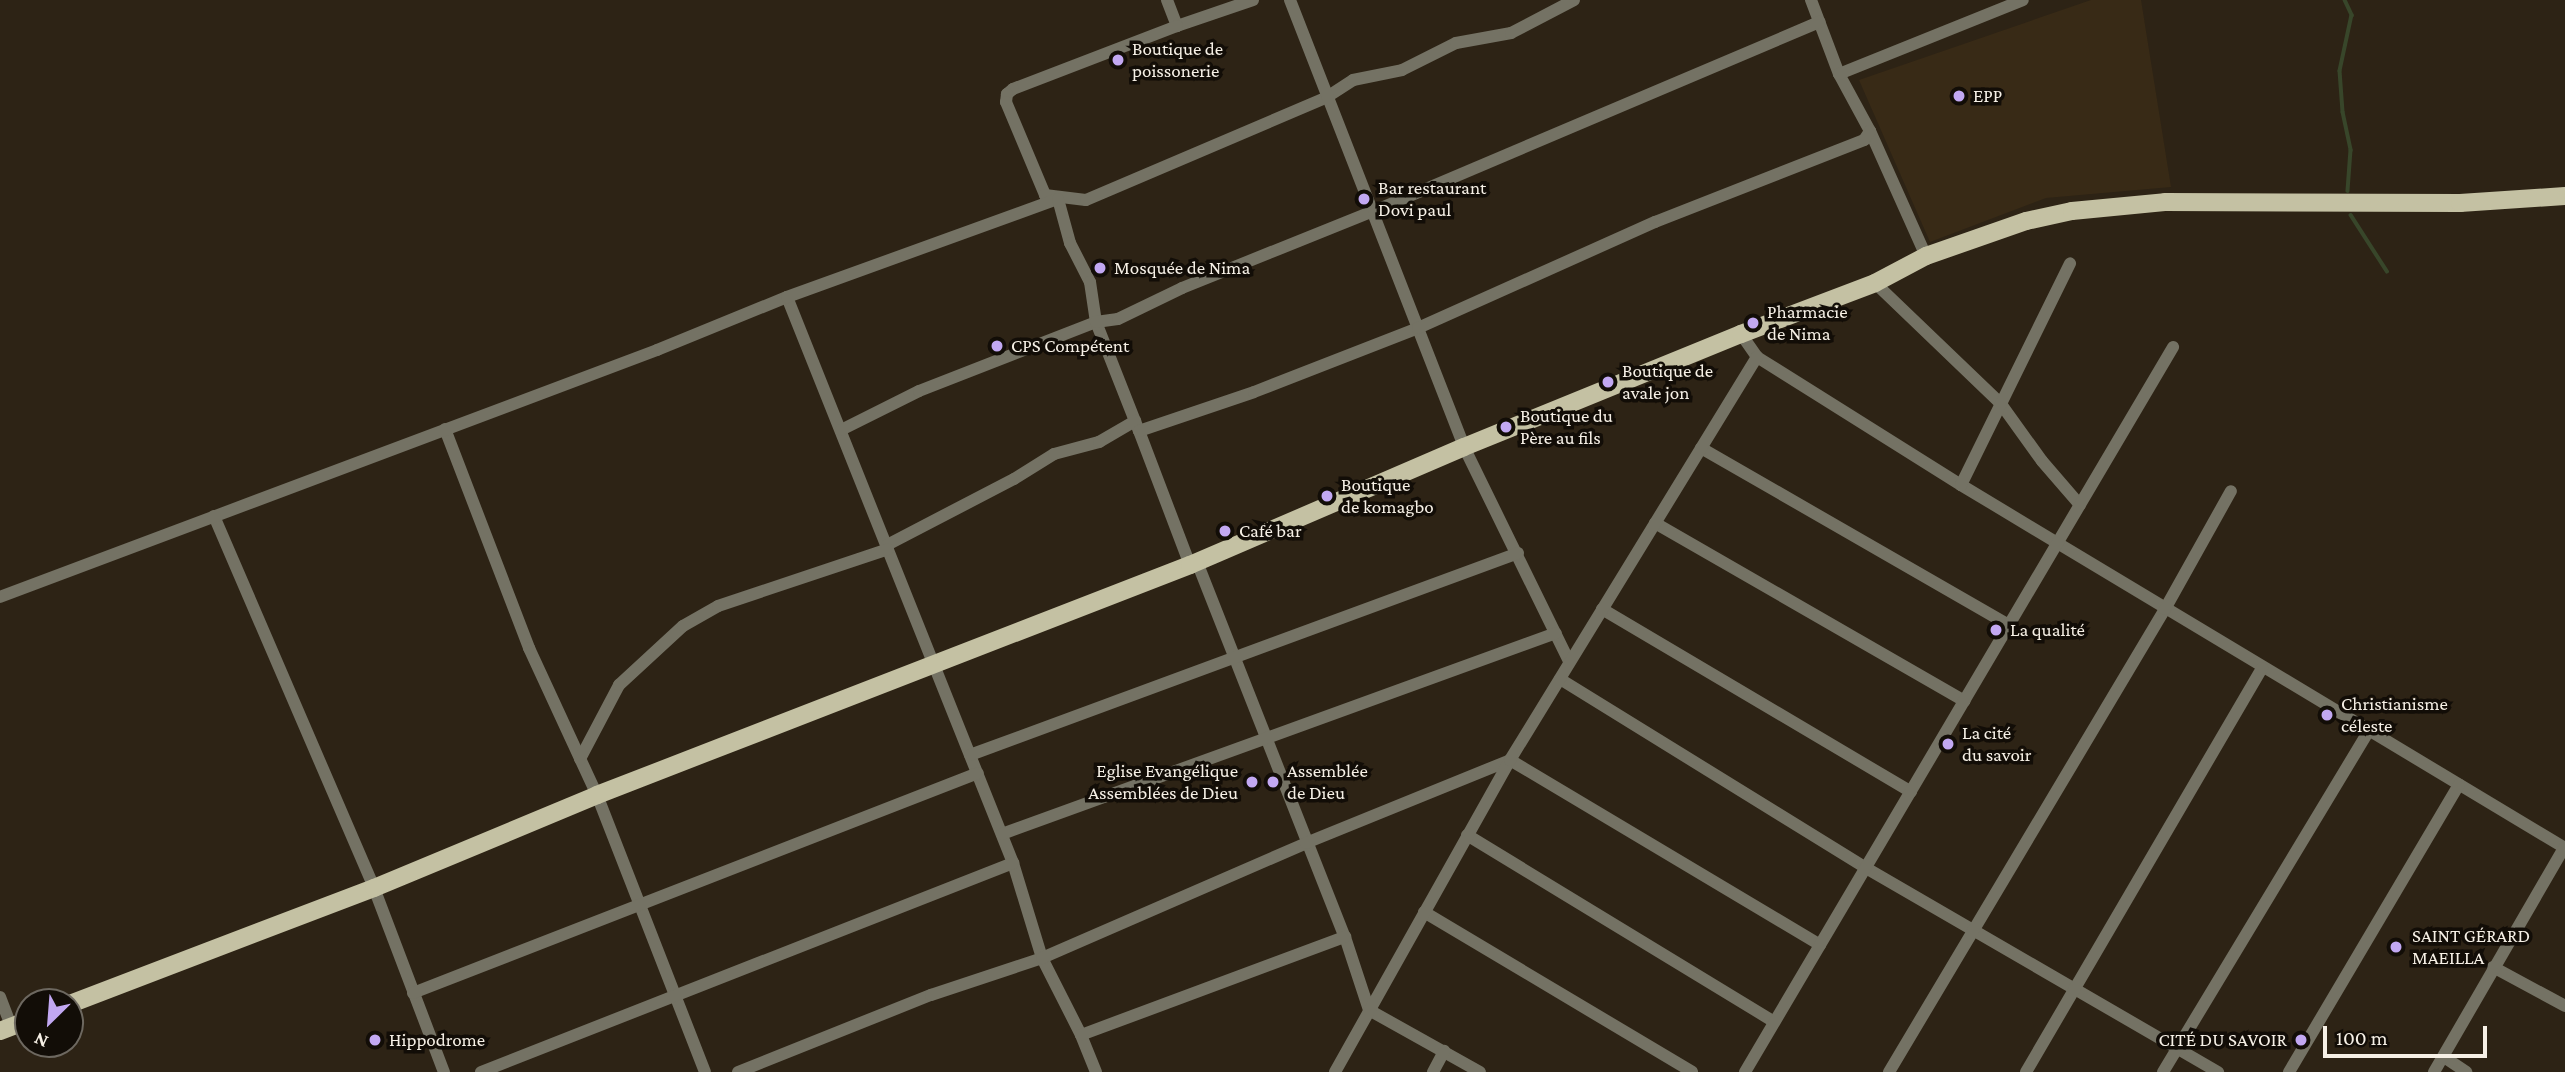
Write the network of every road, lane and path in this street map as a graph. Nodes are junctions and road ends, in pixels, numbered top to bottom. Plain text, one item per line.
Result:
1 (1167, 0) edge
2 (1253, 0) edge
3 (1290, 0) edge
4 (1574, 0) edge
5 (1811, 0) edge
6 (2023, 0) edge
7 (1820, 22) junction
8 (1177, 26) junction
9 (1839, 74) junction
10 (1327, 96) junction
11 (1870, 131) junction
12 (2565, 197) edge
13 (1058, 199) junction
14 (1374, 211) junction
15 (1926, 256) junction
16 (2070, 263) dead end
17 (1875, 283) junction
18 (787, 297) junction
19 (1118, 319) junction
20 (1096, 322) junction
21 (1418, 328) junction
22 (1741, 334) junction
23 (1103, 341) junction
24 (2173, 347) dead end
25 (1757, 357) junction
26 (2001, 404) junction
27 (1137, 426) junction
28 (445, 429) junction
29 (841, 430) junction
30 (1464, 447) junction
31 (1701, 447) junction
32 (1961, 485) junction
33 (2231, 491) dead end
34 (2080, 505) junction
35 (214, 516) junction
36 (1655, 523) junction
37 (2057, 544) junction
38 (888, 547) junction
39 (1518, 552) junction
40 (1193, 563) junction
41 (0, 597) edge
42 (1602, 609) junction
43 (2165, 609) junction
44 (2009, 625) junction
45 (1556, 634) junction
46 (1235, 657) junction
47 (1569, 661) junction
48 (935, 665) junction
49 (2262, 668) junction
50 (1560, 679) junction
51 (1964, 701) junction
52 (2369, 731) junction
53 (1267, 738) junction
54 (970, 755) junction
55 (580, 759) junction
56 (1510, 760) junction
57 (978, 773) junction
58 (2459, 785) junction
59 (1911, 792) junction
60 (597, 795) junction
61 (1002, 834) junction
62 (1468, 835) junction
63 (1306, 843) junction
64 (2564, 848) edge
65 (1013, 863) junction
66 (1866, 868) junction
67 (374, 888) junction
68 (640, 905) junction
69 (1424, 912) junction
70 (1973, 929) junction
71 (1345, 937) junction
72 (1820, 946) junction
73 (1042, 958) junction
74 (2493, 967) junction
75 (2076, 988) junction
76 (413, 993) junction
77 (675, 996) junction
78 (0, 997) edge
79 (84, 999) edge
80 (2565, 1006) edge
81 (1369, 1010) junction
82 (1774, 1022) junction
83 (13, 1026) edge
84 (1081, 1035) junction
85 (2178, 1047) junction
86 (1444, 1051) junction
87 (2444, 1057) junction
88 (444, 1072) edge
89 (481, 1072) edge
90 (705, 1072) edge
91 (738, 1072) edge
92 (1096, 1072) edge
93 (1335, 1072) edge
94 (1433, 1072) edge
95 (1480, 1072) edge
96 (1692, 1072) edge
97 (1745, 1072) edge
98 (1889, 1072) edge
99 (2026, 1072) edge
100 (2164, 1072) edge
101 (2218, 1072) edge
102 (2289, 1072) edge
103 (2434, 1072) edge
104 (2466, 1072) edge

1 - 8 street
2 - 8 street
3 - 10 street
4 - 10 street
5 - 7 street
6 - 9 street
7 - 9 street
7 - 14 street
8 - 13 street
9 - 11 street
10 - 13 street
10 - 14 street
11 - 15 street
11 - 21 street
12 - 15 main road
13 - 18 street
13 - 20 street
14 - 19 street
14 - 21 street
15 - 17 main road
16 - 26 street
17 - 22 main road
17 - 26 street
18 - 28 street
18 - 29 street
19 - 20 street
19 - 23 street
20 - 23 street
20 - 29 street
21 - 27 street
21 - 30 street
22 - 25 street
22 - 30 main road
23 - 27 street
24 - 34 street
25 - 31 street
25 - 32 street
26 - 32 street
26 - 34 street
27 - 38 street
27 - 40 street
28 - 35 street
28 - 55 street
29 - 38 street
30 - 39 street
30 - 40 main road
31 - 36 street
31 - 44 street
32 - 37 street
33 - 43 street
34 - 37 street
35 - 41 street
35 - 67 street
36 - 42 street
36 - 51 street
37 - 43 street
37 - 44 street
38 - 48 street
38 - 55 street
39 - 45 street
39 - 46 street
40 - 46 street
40 - 48 main road
42 - 47 street
42 - 59 street
43 - 49 street
43 - 70 street
44 - 51 street
45 - 47 street
45 - 53 street
46 - 53 street
46 - 54 street
47 - 50 street
48 - 54 street
48 - 60 main road
49 - 52 street
49 - 75 street
50 - 56 street
50 - 66 street
51 - 59 street
52 - 58 street
52 - 85 street
53 - 61 street
53 - 63 street
54 - 57 street
55 - 60 street
56 - 62 street
56 - 63 street
56 - 72 street
57 - 61 street
57 - 68 street
58 - 64 street
58 - 102 street
59 - 66 street
60 - 67 main road
60 - 68 street
61 - 65 street
62 - 69 street
62 - 82 street
63 - 71 street
63 - 73 street
64 - 74 street
65 - 73 street
65 - 77 street
66 - 70 street
66 - 72 street
67 - 76 street
67 - 79 main road
68 - 76 street
68 - 77 street
69 - 81 street
69 - 96 street
70 - 75 street
70 - 98 street
71 - 81 street
71 - 84 street
72 - 82 street
73 - 84 street
73 - 91 street
74 - 80 street
74 - 87 street
75 - 85 street
75 - 99 street
76 - 88 street
77 - 89 street
77 - 90 street
78 - 83 street
81 - 86 street
81 - 93 street
82 - 97 street
84 - 92 street
85 - 100 street
85 - 101 street
86 - 94 street
86 - 95 street
87 - 103 street
87 - 104 street

